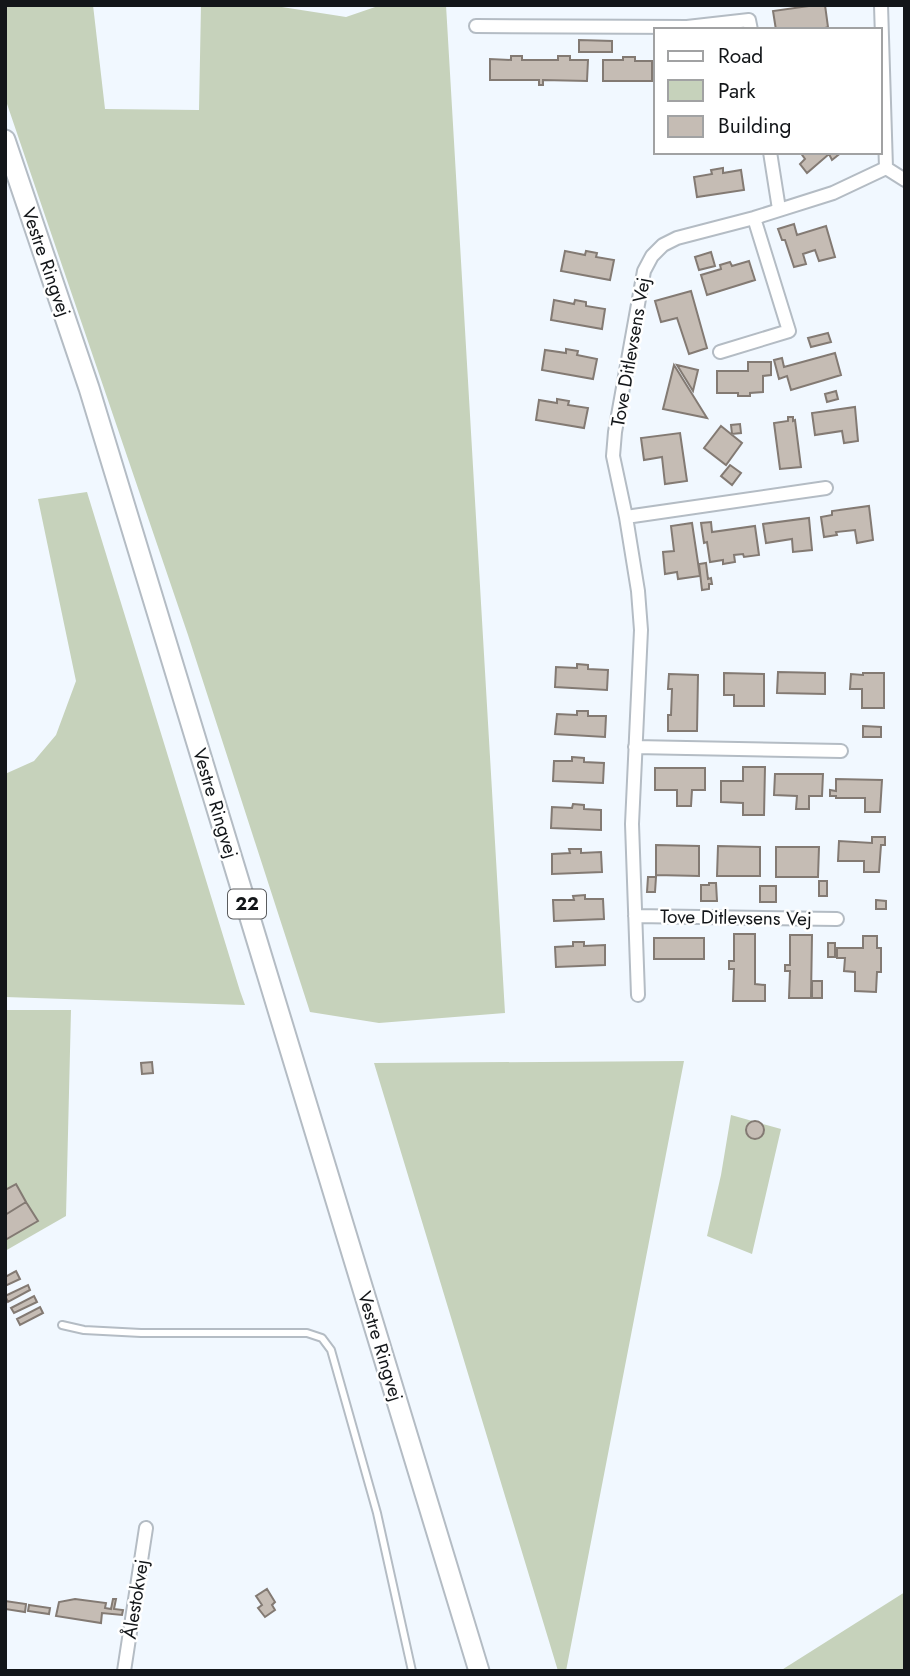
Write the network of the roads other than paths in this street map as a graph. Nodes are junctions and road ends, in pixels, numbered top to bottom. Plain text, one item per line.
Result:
1 (881, 5) edge
2 (476, 26) dead end
3 (751, 28) edge
4 (882, 28) edge
5 (882, 38) edge
6 (5, 140) edge
7 (770, 154) edge
8 (886, 168) junction
9 (905, 180) edge
10 (779, 209) junction
11 (754, 218) junction
12 (720, 352) dead end
13 (826, 488) dead end
14 (626, 517) junction
15 (635, 747) junction
16 (841, 751) dead end
17 (635, 916) junction
18 (837, 919) dead end
19 (638, 995) dead end
20 (62, 1325) dead end
21 (146, 1528) dead end
22 (124, 1671) edge
23 (412, 1671) edge
24 (480, 1671) edge

1 - 4 street
2 - 3 street
5 - 8 street
6 - 24 main road, Vestre Ringvej / 22
7 - 10 street
8 - 9 street
8 - 10 street, Tove Ditlevsens Vej
10 - 11 street, Tove Ditlevsens Vej
11 - 12 street
11 - 14 street, Tove Ditlevsens Vej
13 - 14 street
14 - 15 street, Tove Ditlevsens Vej
15 - 16 street
15 - 17 street, Tove Ditlevsens Vej
17 - 18 street, Tove Ditlevsens Vej
17 - 19 street, Tove Ditlevsens Vej
20 - 23 lane
21 - 22 street, Ålestokvej

